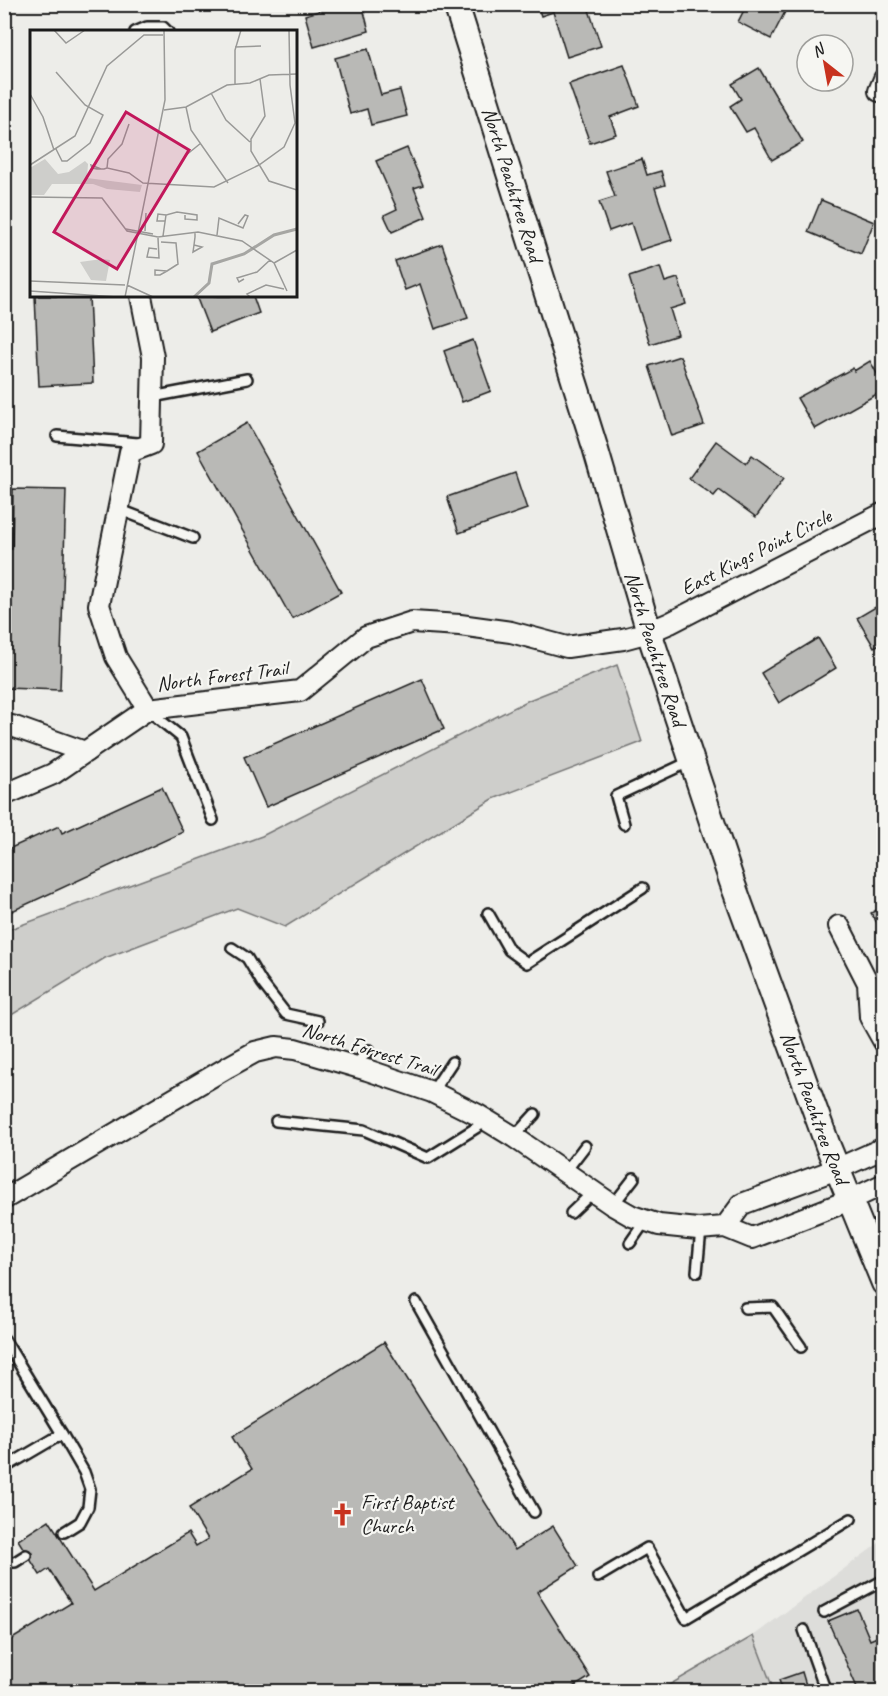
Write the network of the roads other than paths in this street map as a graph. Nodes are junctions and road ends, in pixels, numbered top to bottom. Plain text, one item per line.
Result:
1 (456, 4) edge
2 (140, 30) edge
3 (166, 30) edge
4 (141, 297) edge
5 (247, 379) dead end
6 (152, 396) junction
7 (57, 436) dead end
8 (151, 444) junction
9 (118, 509) junction
10 (884, 513) edge
11 (193, 538) dead end
12 (649, 632) junction
13 (148, 709) junction
14 (4, 726) edge
15 (86, 752) junction
16 (693, 760) junction
17 (4, 795) edge
18 (213, 820) dead end
19 (624, 824) dead end
20 (643, 888) dead end
21 (488, 913) dead end
22 (838, 926) dead end
23 (232, 948) dead end
24 (318, 1021) dead end
25 (884, 1042) edge
26 (369, 1050) dead end
27 (452, 1062) dead end
28 (354, 1066) junction
29 (432, 1092) junction
30 (535, 1114) dead end
31 (276, 1121) dead end
32 (487, 1121) junction
33 (514, 1137) junction
34 (585, 1146) dead end
35 (884, 1148) edge
36 (837, 1169) junction
37 (565, 1172) junction
38 (634, 1178) dead end
39 (884, 1184) edge
40 (593, 1192) junction
41 (4, 1199) edge
42 (850, 1200) junction
43 (613, 1205) junction
44 (571, 1213) dead end
45 (646, 1220) junction
46 (724, 1227) junction
47 (700, 1229) junction
48 (630, 1243) dead end
49 (697, 1272) dead end
50 (884, 1282) edge
51 (416, 1302) dead end
52 (745, 1308) dead end
53 (4, 1339) edge
54 (801, 1347) dead end
55 (62, 1434) junction
56 (4, 1468) edge
57 (534, 1512) dead end
58 (851, 1519) dead end
59 (64, 1532) dead end
60 (26, 1555) dead end
61 (4, 1562) edge
62 (598, 1577) dead end
63 (884, 1580) edge
64 (825, 1612) dead end
65 (804, 1630) dead end
66 (826, 1692) edge

1 - 12 street, North Peachtree Road
2 - 3 lane
4 - 6 street
5 - 6 lane
6 - 8 street
7 - 8 lane
8 - 9 street, North Forest Trail
9 - 11 lane
9 - 13 street, North Forest Trail
10 - 12 street, East Kings Point Circle
12 - 13 street, North Forest Trail
12 - 16 street, North Peachtree Road
13 - 15 street
13 - 18 lane
14 - 15 street
15 - 17 street
16 - 19 lane
16 - 36 street, North Peachtree Road
20 - 21 lane
22 - 25 street
23 - 24 lane
26 - 28 lane
27 - 29 lane
28 - 29 street, North Forrest Trail
28 - 41 street, North Forrest Trail
29 - 32 street, North Forrest Trail
30 - 33 lane
31 - 32 lane
32 - 33 street, North Forrest Trail
33 - 37 street, North Forrest Trail
34 - 37 lane
35 - 36 street
36 - 42 street, North Peachtree Road
36 - 46 street
37 - 40 street, North Forrest Trail
38 - 43 lane
39 - 42 street, North Forrest Trail
40 - 43 street, North Forrest Trail
40 - 44 lane
42 - 46 street, North Forrest Trail
42 - 50 street, North Peachtree Road
43 - 45 street, North Forrest Trail
45 - 47 street, North Forrest Trail
45 - 48 lane
46 - 47 street, North Forrest Trail
47 - 49 lane
51 - 57 lane
52 - 54 lane
53 - 55 lane
55 - 56 lane
55 - 59 lane
58 - 62 lane
60 - 61 lane
63 - 64 lane
65 - 66 lane

